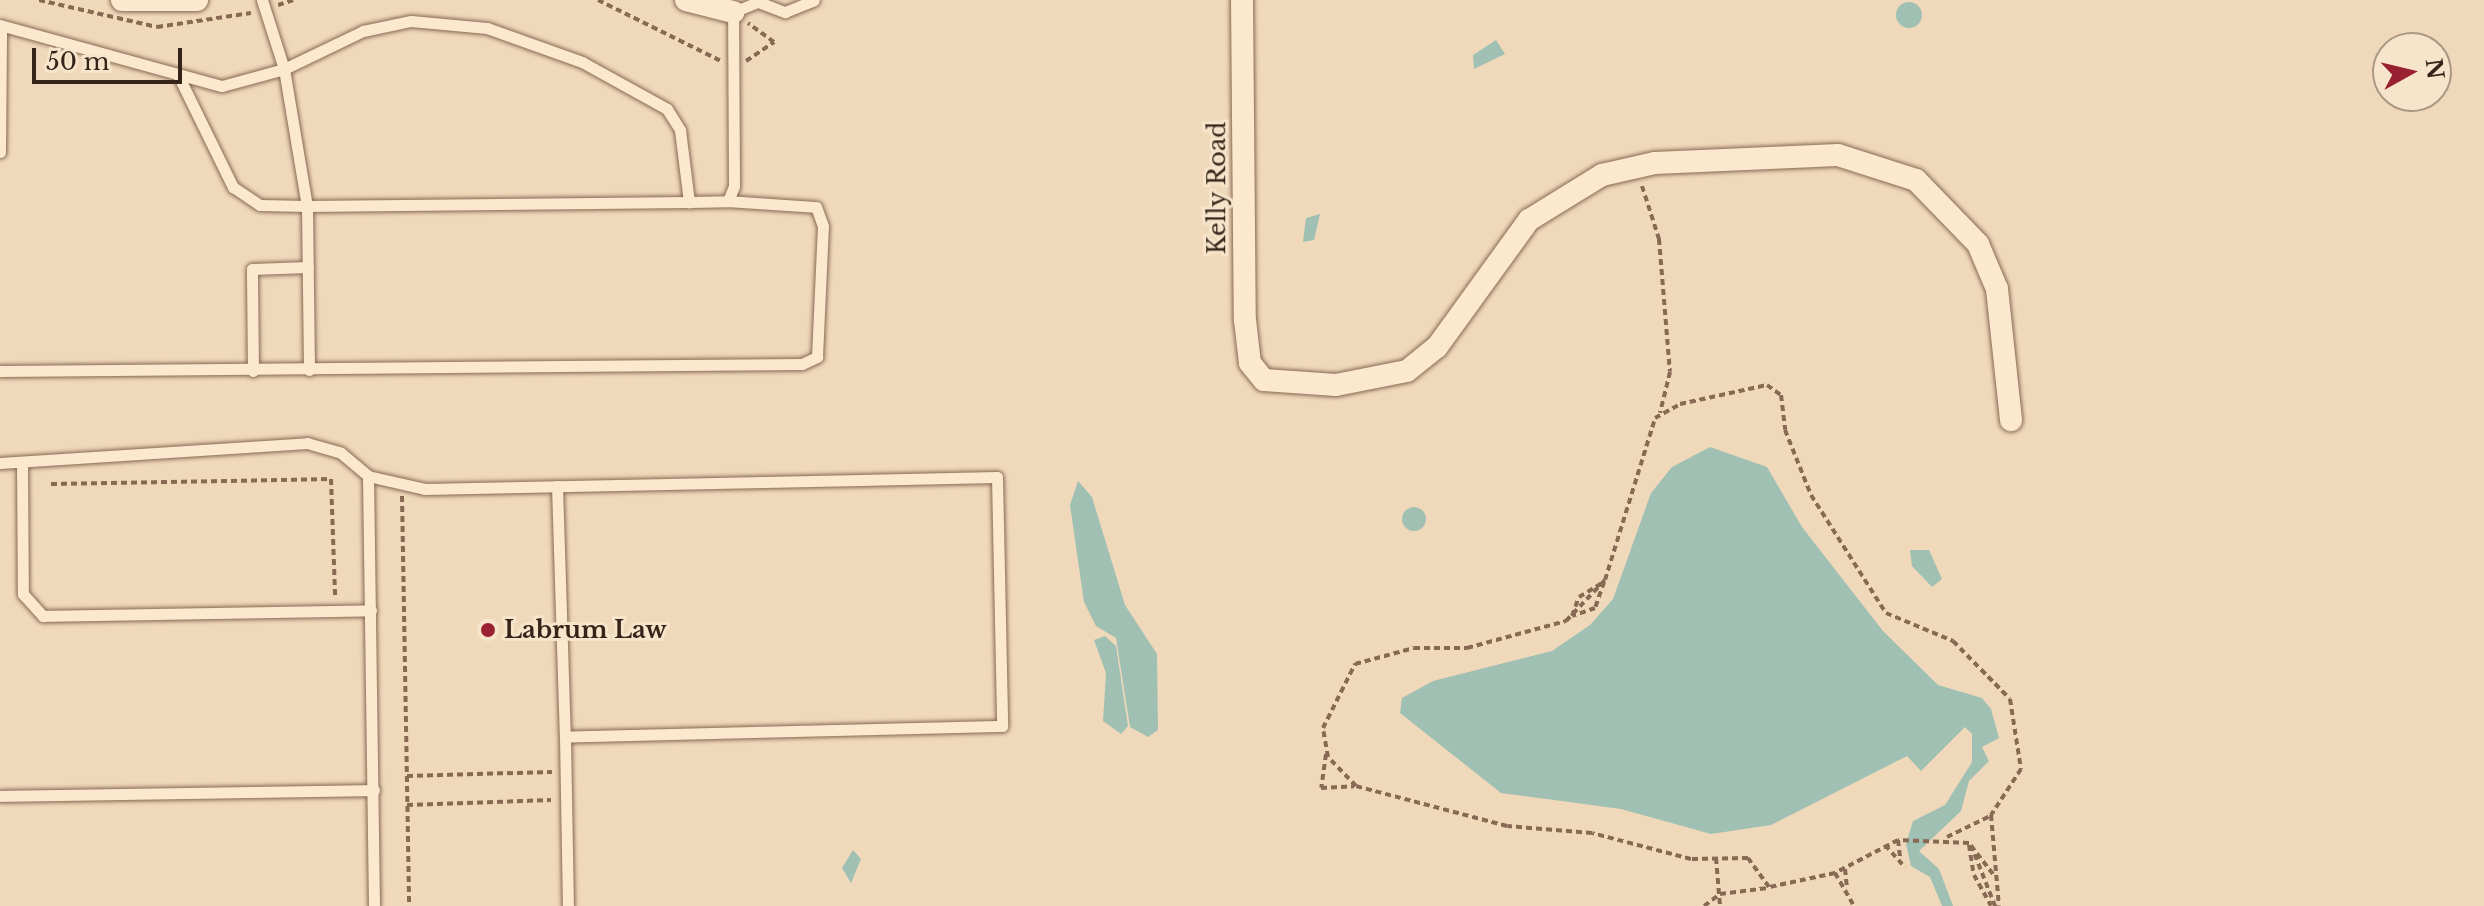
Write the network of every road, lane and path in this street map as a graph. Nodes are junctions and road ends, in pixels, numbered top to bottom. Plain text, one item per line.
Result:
1 (122, 0) edge
2 (197, 0) edge
3 (262, 0) edge
4 (598, 0) edge
5 (686, 0) edge
6 (814, 0) edge
7 (1242, 0) edge
8 (762, 2) edge
9 (733, 12) junction
10 (1, 26) edge
11 (737, 63) junction
12 (284, 69) junction
13 (179, 77) junction
14 (0, 152) edge
15 (1639, 165) junction
16 (728, 201) junction
17 (689, 202) junction
18 (307, 206) junction
19 (308, 267) junction
20 (309, 370) junction
21 (0, 371) edge
22 (253, 371) junction
23 (1660, 413) junction
24 (2011, 420) dead end
25 (0, 463) edge
26 (22, 463) junction
27 (368, 476) junction
28 (51, 484) dead end
29 (401, 484) junction
30 (557, 486) junction
31 (1604, 582) junction
32 (335, 598) dead end
33 (371, 610) junction
34 (1572, 616) junction
35 (565, 737) junction
36 (1326, 754) junction
37 (565, 772) junction
38 (407, 776) junction
39 (1356, 786) junction
40 (374, 790) junction
41 (0, 796) edge
42 (566, 800) junction
43 (407, 805) junction
44 (1991, 815) junction
45 (1945, 837) junction
46 (1899, 840) junction
47 (1969, 843) junction
48 (1884, 845) junction
49 (1900, 857) junction
50 (1716, 858) junction
51 (1905, 867) dead end
52 (1845, 868) junction
53 (1835, 873) junction
54 (1993, 874) junction
55 (1769, 887) junction
56 (1848, 890) junction
57 (374, 906) edge
58 (409, 906) edge
59 (568, 906) edge
60 (1704, 906) edge
61 (1720, 906) edge
62 (1854, 906) edge
63 (1995, 906) edge

1 - 2 street
3 - 12 lane
4 - 11 path
5 - 9 street
6 - 8 lane
7 - 15 street, Kelly Road
8 - 9 lane
9 - 11 lane
9 - 11 path
10 - 13 lane
10 - 14 lane
11 - 16 lane
12 - 13 lane
12 - 17 lane
12 - 18 lane
13 - 18 lane
15 - 23 path
15 - 24 street
16 - 17 lane
16 - 20 lane
17 - 18 lane
18 - 19 lane
19 - 20 lane
19 - 22 lane
20 - 22 lane
21 - 22 lane
23 - 31 path
23 - 44 path
25 - 26 lane
26 - 27 lane
26 - 33 lane
27 - 29 lane
27 - 33 lane
28 - 32 path
29 - 30 lane
29 - 38 path
30 - 35 lane
30 - 35 lane
31 - 34 path
31 - 34 path
31 - 34 path
33 - 40 lane
34 - 36 path
35 - 37 lane
36 - 39 path
36 - 39 path
37 - 38 path
37 - 42 lane
38 - 43 path
39 - 50 path
40 - 41 lane
40 - 57 lane
42 - 43 path
42 - 59 lane
43 - 58 path
44 - 45 path
44 - 54 path
45 - 46 path
45 - 47 path
46 - 48 path
46 - 49 path
47 - 54 path
47 - 63 path
47 - 63 path
48 - 49 path
48 - 52 path
49 - 51 path
50 - 55 path
50 - 61 path
52 - 53 path
52 - 56 path
53 - 55 path
53 - 56 path
54 - 63 path
55 - 60 path
56 - 62 path

